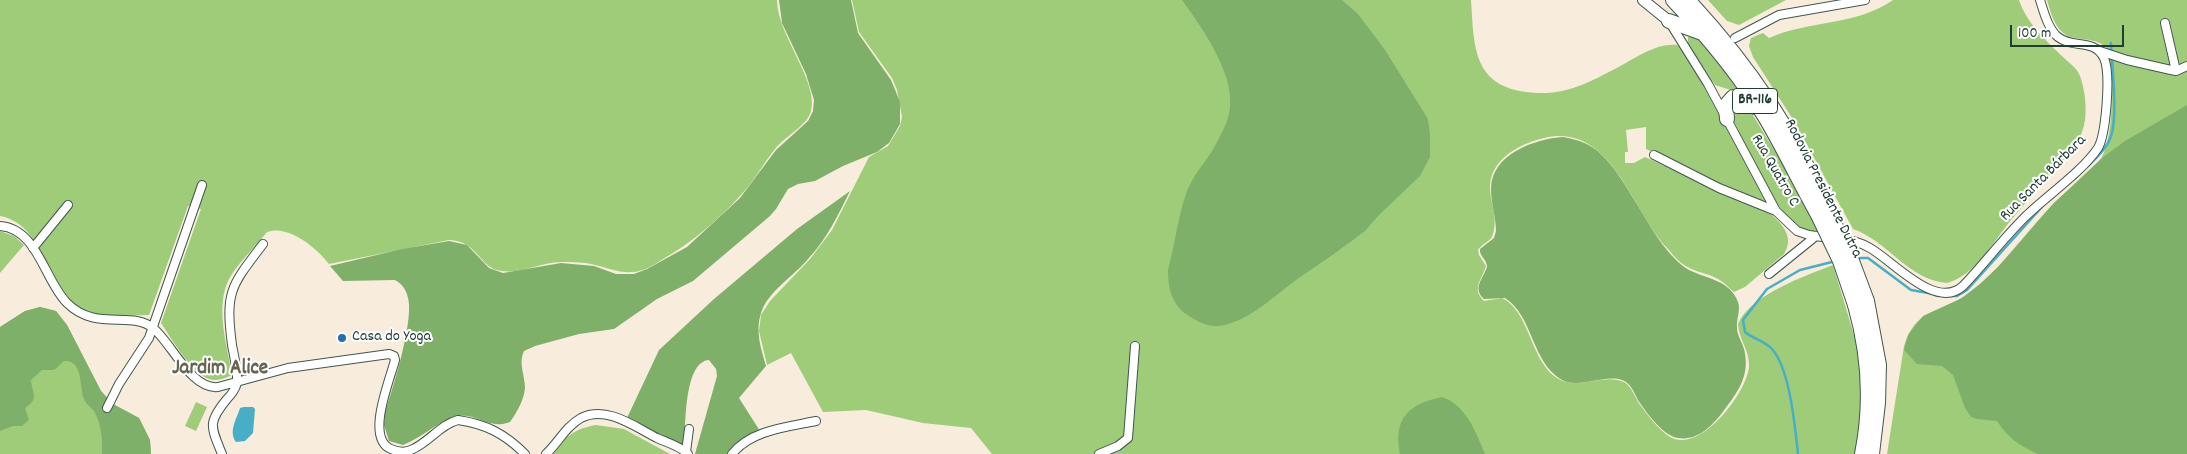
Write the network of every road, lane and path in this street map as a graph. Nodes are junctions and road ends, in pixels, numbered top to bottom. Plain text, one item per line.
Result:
1 (1643, 0) edge
2 (1672, 0) edge
3 (1689, 0) edge
4 (1865, 0) edge
5 (2040, 0) edge
6 (1664, 17) junction
7 (2165, 23) dead end
8 (1705, 34) junction
9 (1735, 38) junction
10 (2100, 51) junction
11 (2187, 66) edge
12 (1746, 68) junction
13 (2176, 71) junction
14 (1727, 119) junction
15 (1766, 119) junction
16 (1654, 155) dead end
17 (202, 185) dead end
18 (68, 205) dead end
19 (1776, 211) junction
20 (1823, 213) junction
21 (0, 226) edge
22 (1816, 236) junction
23 (1858, 242) joint
24 (263, 244) dead end
25 (33, 248) junction
26 (1768, 274) dead end
27 (1861, 303) junction
28 (154, 328) junction
29 (1135, 346) dead end
30 (237, 381) junction
31 (107, 408) dead end
32 (816, 421) dead end
33 (689, 429) dead end
34 (687, 453) edge
35 (222, 454) edge
36 (525, 454) edge
37 (546, 454) edge
38 (732, 454) edge
39 (1099, 454) edge
40 (1862, 454) edge
41 (1872, 454) edge

1 - 6 street, Rua Quatro C
2 - 8 highway, Rodovia Presidente Dutra / BR-116
3 - 9 highway
3 - 12 highway, Rodovia Presidente Dutra / BR-116
4 - 9 street
5 - 10 street
6 - 8 highway
6 - 14 street, Rua Quatro C
7 - 13 street
8 - 15 highway, Rodovia Presidente Dutra / BR-116
9 - 12 highway
10 - 13 street
10 - 23 street, Rua Santa Bárbara
11 - 13 street
12 - 20 highway, Rodovia Presidente Dutra / BR-116
14 - 15 highway
14 - 19 street, Rua Quatro C
15 - 20 highway, Rodovia Presidente Dutra / BR-116
16 - 19 street
17 - 28 street
18 - 25 street
19 - 22 street, Rua Quatro C
20 - 27 highway, Rodovia Presidente Dutra / BR-116, bridge
21 - 25 street
22 - 23 street, Rua Quatro C
22 - 26 street
24 - 30 street
25 - 28 street
27 - 40 highway, Rodovia Presidente Dutra / BR-116
27 - 41 highway, Rodovia Presidente Dutra / BR-116
28 - 30 street
28 - 31 street
29 - 39 street
30 - 35 street
30 - 36 street
32 - 38 street
33 - 34 street
34 - 37 street

